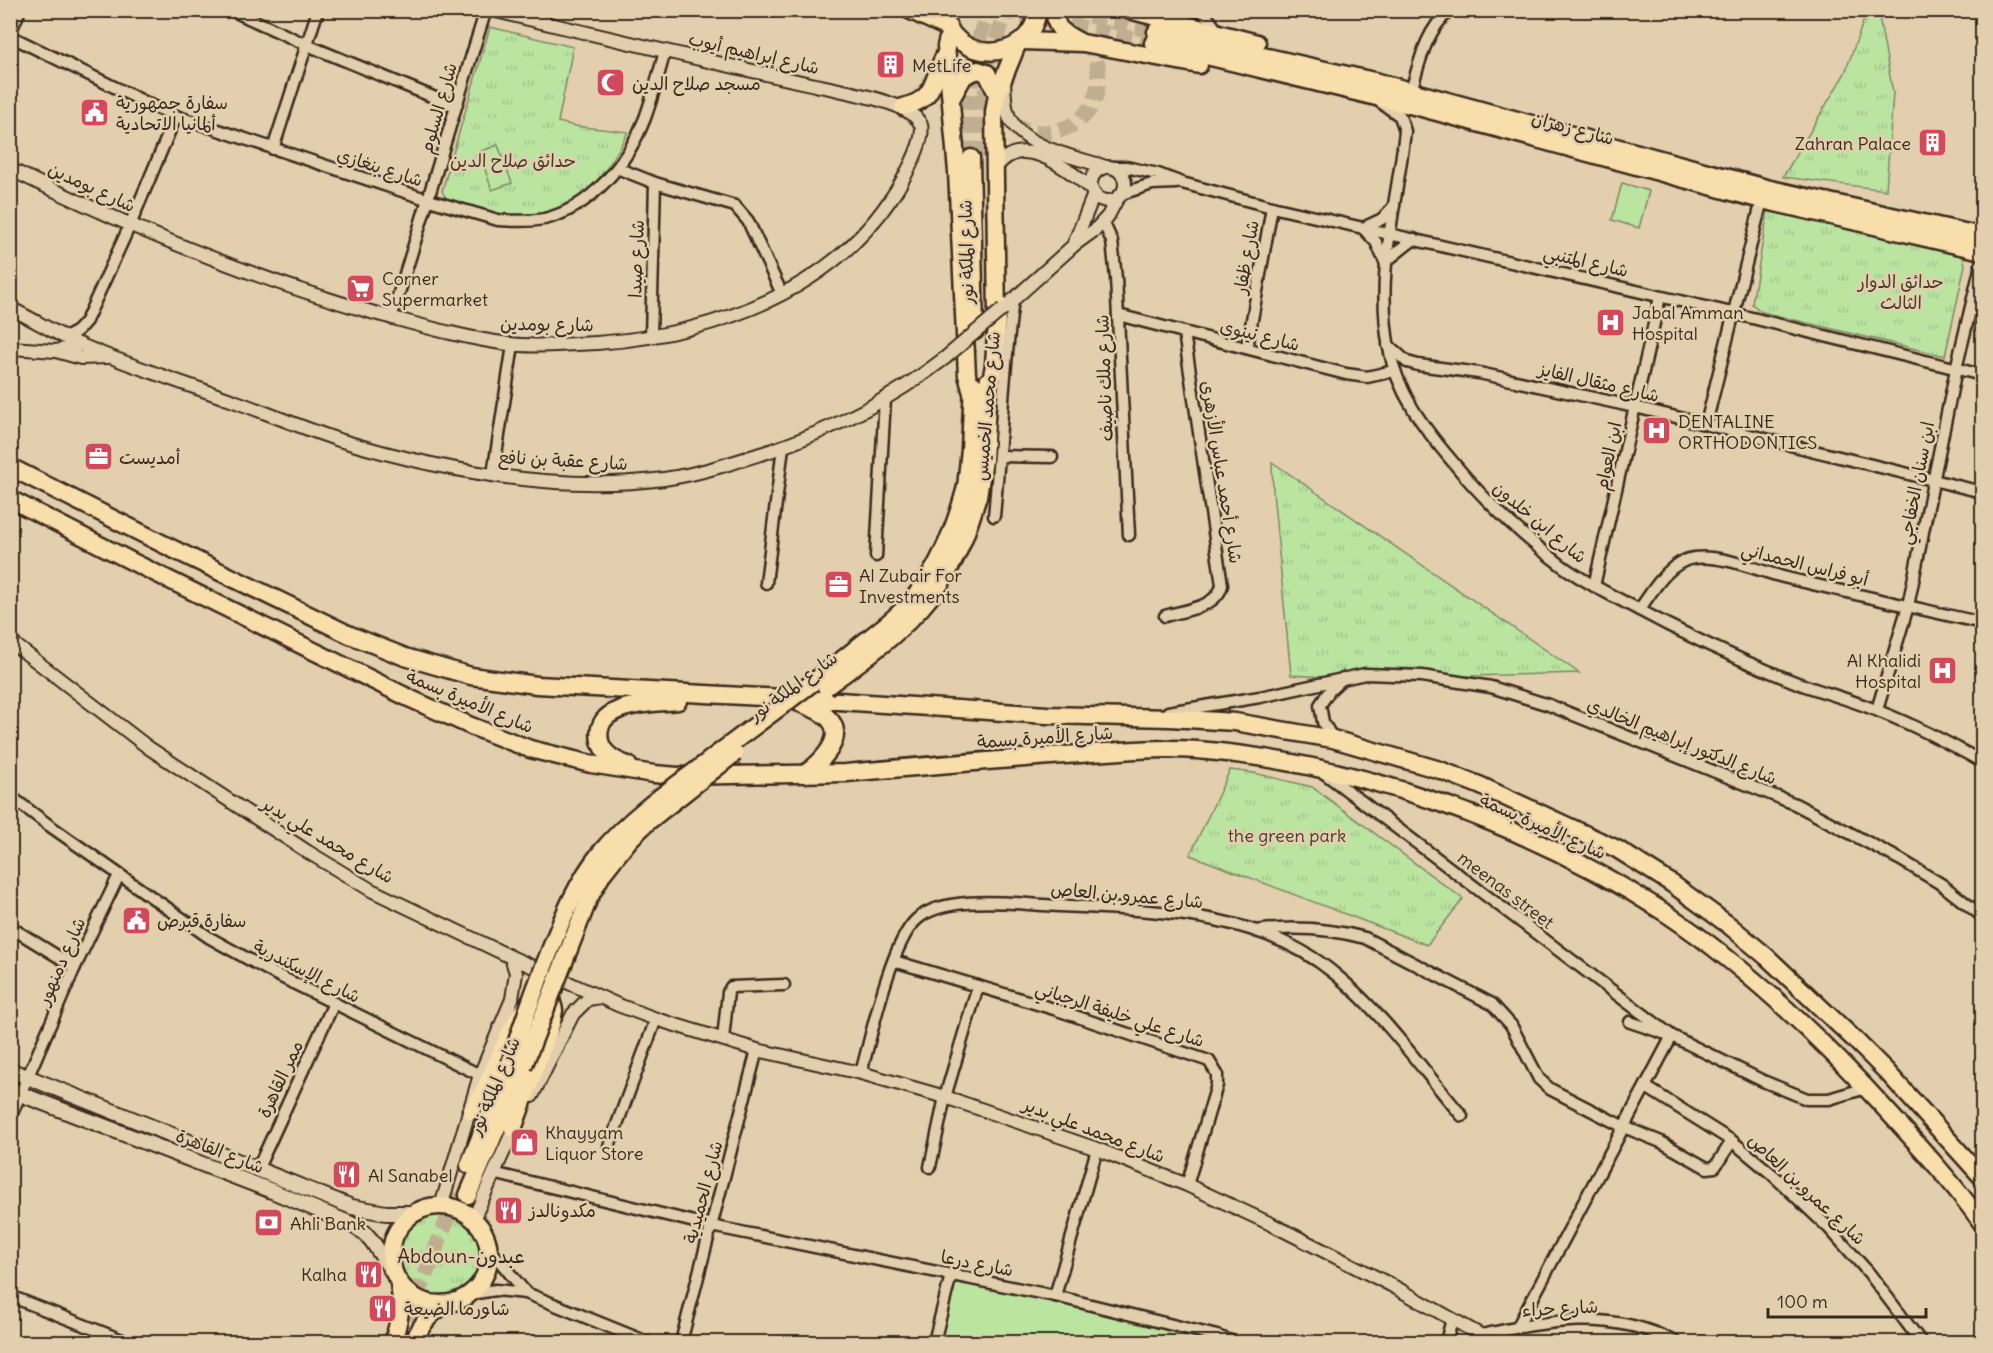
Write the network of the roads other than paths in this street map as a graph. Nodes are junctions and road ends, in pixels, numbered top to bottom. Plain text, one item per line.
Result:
1 (20, 10) edge
2 (231, 10) edge
3 (318, 10) edge
4 (486, 10) edge
5 (492, 10) edge
6 (909, 10) edge
7 (943, 10) edge
8 (1038, 10) edge
9 (1057, 10) edge
10 (1129, 10) edge
11 (1185, 10) edge
12 (1202, 10) edge
13 (1450, 10) edge
14 (1170, 22) junction
15 (949, 29) junction
16 (1219, 33) junction
17 (10, 35) edge
18 (1019, 43) junction
19 (1083, 43) junction
20 (307, 45) junction
21 (665, 51) junction
22 (947, 51) junction
23 (1004, 77) junction
24 (1337, 87) junction
25 (1373, 88) junction
26 (1411, 91) junction
27 (997, 94) junction
28 (951, 99) junction
29 (455, 106) junction
30 (903, 107) junction
31 (176, 116) junction
32 (273, 149) junction
33 (982, 162) junction
34 (1108, 167) junction
35 (617, 168) junction
36 (10, 169) edge
37 (655, 183) junction
38 (1182, 183) junction
39 (1093, 192) junction
40 (1120, 196) junction
41 (1762, 200) junction
42 (429, 201) junction
43 (1394, 206) junction
44 (1272, 207) junction
45 (1103, 222) junction
46 (130, 225) junction
47 (1363, 228) junction
48 (1389, 233) junction
49 (1983, 236) edge
50 (1414, 239) junction
51 (1074, 245) junction
52 (1983, 251) edge
53 (1983, 261) edge
54 (1385, 262) junction
55 (782, 294) junction
56 (1660, 297) junction
57 (1013, 300) junction
58 (10, 308) edge
59 (1732, 313) junction
60 (1118, 315) junction
61 (391, 318) junction
62 (1184, 333) junction
63 (651, 336) junction
64 (67, 338) junction
65 (81, 345) junction
66 (513, 345) junction
67 (1388, 345) junction
68 (10, 348) edge
69 (1247, 348) junction
70 (32, 349) junction
71 (56, 351) junction
72 (111, 357) junction
73 (1956, 369) junction
74 (1394, 371) junction
75 (1983, 375) edge
76 (980, 393) junction
77 (885, 399) junction
78 (1635, 407) junction
79 (1706, 424) junction
80 (783, 447) junction
81 (999, 456) junction
82 (1052, 457) dead end
83 (10, 467) edge
84 (493, 474) junction
85 (1934, 481) junction
86 (972, 492) junction
87 (1983, 492) edge
88 (10, 499) edge
89 (994, 516) dead end
90 (1128, 535) dead end
91 (876, 556) dead end
92 (766, 583) dead end
93 (1594, 586) junction
94 (1908, 606) junction
95 (1639, 610) junction
96 (1165, 616) dead end
97 (1983, 623) edge
98 (10, 641) edge
99 (1343, 678) junction
100 (727, 696) junction
101 (793, 699) junction
102 (1877, 710) junction
103 (1137, 717) junction
104 (1333, 739) junction
105 (1983, 762) edge
106 (1320, 770) junction
107 (654, 774) junction
108 (805, 774) junction
109 (10, 796) edge
110 (118, 874) junction
111 (1983, 916) edge
112 (10, 927) edge
113 (1256, 931) junction
114 (511, 957) junction
115 (894, 961) junction
116 (75, 967) junction
117 (784, 985) dead end
118 (978, 986) junction
119 (600, 997) junction
120 (550, 999) junction
121 (529, 1002) junction
122 (333, 1003) junction
123 (657, 1019) junction
124 (1630, 1022) dead end
125 (1672, 1036) junction
126 (723, 1039) junction
127 (757, 1050) junction
128 (517, 1065) junction
129 (10, 1070) edge
130 (861, 1073) junction
131 (28, 1077) junction
132 (482, 1083) junction
133 (1646, 1087) junction
134 (1866, 1088) junction
135 (15, 1092) edge
136 (945, 1097) junction
137 (471, 1111) joint
138 (1462, 1116) dead end
139 (10, 1118) edge
140 (1624, 1127) junction
141 (513, 1129) junction
142 (1731, 1141) junction
143 (609, 1146) dead end
144 (1097, 1149) junction
145 (930, 1167) dead end
146 (258, 1168) junction
147 (493, 1173) junction
148 (1983, 1178) edge
149 (1187, 1185) junction
150 (463, 1194) tunnel mouth
151 (441, 1206) junction
152 (367, 1210) junction
153 (414, 1213) junction
154 (473, 1220) junction
155 (1983, 1223) edge
156 (711, 1226) junction
157 (357, 1228) junction
158 (488, 1247) junction
159 (951, 1275) junction
160 (397, 1280) junction
161 (526, 1293) junction
162 (470, 1294) junction
163 (10, 1296) edge
164 (1055, 1296) junction
165 (448, 1304) junction
166 (1452, 1319) junction
167 (1518, 1326) junction
168 (1481, 1335) junction
169 (1216, 1339) edge
170 (127, 1342) edge
171 (393, 1342) edge
172 (414, 1342) edge
173 (647, 1342) edge
174 (681, 1342) edge
175 (934, 1342) edge
176 (1234, 1342) edge
177 (1446, 1342) edge
178 (1493, 1342) edge
179 (1675, 1342) edge
180 (1921, 1342) edge

1 - 17 street
2 - 20 street
3 - 20 street
4 - 29 street, شارع السلوم
5 - 21 street, شارع إبراهيم أيوب
6 - 15 main road
7 - 15 main road
8 - 18 main road
9 - 19 main road
10 - 14 main road
11 - 14 street
12 - 16 street
13 - 26 street
14 - 16 main road
15 - 18 main road
15 - 22 main road
16 - 25 main road
17 - 31 street, شارع بنغازي
18 - 19 main road
18 - 23 main road
19 - 24 main road
20 - 29 street
20 - 32 street
21 - 30 street, شارع إبراهيم أيوب
21 - 35 street, شارع بنغازي
22 - 28 main road
22 - 30 main road
23 - 27 main road
23 - 34 street, شارع المتنبي
24 - 25 main road, شارع زهران
24 - 25 main road, شارع زهران
25 - 26 main road, شارع زهران
25 - 41 main road, شارع زهران
25 - 43 street, شارع ابن خلدون
26 - 49 main road, شارع زهران
27 - 28 main road
27 - 33 main road
28 - 76 main road
29 - 42 street, شارع السلوم
30 - 55 street, شارع بومدين
31 - 32 street, شارع بنغازي
31 - 46 street
32 - 42 street, شارع بنغازي
33 - 39 street
33 - 76 main road, شارع الملكة نور
33 - 76 main road
34 - 38 street, شارع المتنبي
34 - 39 street
34 - 40 street
35 - 37 street
35 - 42 street, شارع بنغازي
36 - 46 street, شارع بومدين
37 - 55 street
37 - 63 street, شارع صيدا
38 - 40 street, شارع المتنبي
38 - 44 street, شارع المتنبي
39 - 40 street
39 - 51 street, شارع عقبة بن نافع
40 - 45 street, شارع عقبة بن نافع
41 - 52 main road, شارع زهران
41 - 59 street
42 - 61 street, شارع السلوم
43 - 47 street
43 - 48 street, شارع ابن خلدون
44 - 47 street, شارع المتنبي
44 - 69 street, شارع ظفار
45 - 51 street, شارع عقبة بن نافع
45 - 60 street, شارع ملك ناصيف
46 - 61 street, شارع بومدين
46 - 64 street
47 - 48 street, شارع المتنبي
47 - 54 street
48 - 50 street, شارع المتنبي
48 - 54 street, شارع ابن خلدون
50 - 54 street
50 - 56 street, شارع المتنبي
51 - 57 street, شارع عقبة بن نافع
53 - 73 street, ابن سنان الخفاجي
54 - 67 street, شارع ابن خلدون
55 - 63 street, شارع بومدين
56 - 59 street, شارع المتنبي
56 - 78 street, ابن العوام
57 - 77 street, شارع عقبة بن نافع, bridge
57 - 81 street, شارع محمد الخميس
58 - 64 street, شارع عقبة بن نافع
59 - 73 street, شارع المتنبي
59 - 79 street
60 - 62 street, شارع نينوى
60 - 90 street, شارع ملك ناصيف
61 - 66 street, شارع بومدين
62 - 69 street, شارع نينوى
62 - 96 street, شارع أحمد عباس الأزهرى
63 - 66 street, شارع بومدين
64 - 65 street, شارع عقبة بن نافع
64 - 70 street
65 - 71 street
65 - 72 street, شارع عقبة بن نافع
66 - 84 street
67 - 74 street, شارع ابن خلدون
67 - 78 street, شارع مثقال الفايز
68 - 70 street
69 - 74 street, شارع نينوى
70 - 71 street
71 - 72 street
72 - 84 street, شارع عقبة بن نافع
73 - 75 street, شارع المتنبي
73 - 85 street, ابن سنان الخفاجي
74 - 93 street, شارع ابن خلدون
76 - 86 main road, شارع الملكة نور
77 - 80 street, شارع عقبة بن نافع
77 - 91 street
78 - 79 street, شارع مثقال الفايز
78 - 93 street, ابن العوام
79 - 85 street, شارع مثقال الفايز
80 - 84 street, شارع عقبة بن نافع
80 - 92 street
81 - 82 street
81 - 89 street, شارع محمد الخميس
83 - 100 main road, شارع الأميرة بسمة
85 - 87 street, شارع مثقال الفايز
85 - 94 street, ابن سنان الخفاجي
86 - 120 main road, شارع الملكة نور, bridge
86 - 121 main road, شارع الملكة نور, bridge
88 - 107 main road, شارع الأميرة بسمة
93 - 95 street, شارع ابن خلدون
94 - 95 street, أبو فراس الحمداني
94 - 97 street, أبو فراس الحمداني
94 - 102 street, ابن سنان الخفاجي
95 - 102 street, شارع ابن خلدون
98 - 114 street, شارع محمد علي بدير
99 - 103 street, شارع الدكتور إبراهيم الخالدي
99 - 104 street
99 - 111 street, شارع الدكتور إبراهيم الخالدي
100 - 101 main road, شارع الأميرة بسمة
100 - 107 main road
101 - 103 main road, شارع الأميرة بسمة
101 - 108 main road
102 - 105 street, شارع ابن خلدون
103 - 104 main road, شارع الأميرة بسمة
104 - 148 main road, شارع الأميرة بسمة
106 - 108 main road, شارع الأميرة بسمة
106 - 125 street, meenas street
106 - 134 main road, شارع الأميرة بسمة
107 - 108 main road, شارع الأميرة بسمة
109 - 110 street, شارع الإسكندرية
110 - 116 street, شارع دمنهور
110 - 122 street, شارع الإسكندرية
112 - 116 street
113 - 115 street, شارع عمرو بن العاص
113 - 138 street, شارع عمرو بن العاص
113 - 140 street
114 - 119 street, شارع محمد علي بدير
114 - 132 street, شارع الملكة نور
115 - 118 street, شارع علي خليفة الرجباني
115 - 130 street, شارع عمرو بن العاص
116 - 131 street, شارع دمنهور
117 - 126 street
118 - 136 street
118 - 149 street, شارع علي خليفة الرجباني
119 - 123 street, شارع محمد علي بدير
119 - 141 street, شارع الملكة نور
120 - 128 main road, شارع الملكة نور, bridge
120 - 141 main road
121 - 128 main road, شارع الملكة نور, bridge
121 - 132 main road
122 - 132 street, شارع الإسكندرية
122 - 146 street, ممر القاهرة
123 - 126 street, شارع محمد علي بدير
123 - 143 street
124 - 125 street
125 - 133 street
125 - 134 street
126 - 127 street, شارع محمد علي بدير
127 - 130 street, شارع محمد علي بدير
127 - 156 street, شارع الحميدية
128 - 150 main road, شارع الملكة نور
129 - 131 main road, شارع القاهرة
130 - 136 street, شارع محمد علي بدير
131 - 135 street, شارع دمنهور
131 - 146 main road, شارع القاهرة
132 - 137 main road
133 - 140 street
133 - 142 street, شارع عمرو بن العاص
134 - 155 main road, شارع الأميرة بسمة
135 - 139 street, شارع دمنهور
135 - 157 main road, شارع القاهرة
136 - 144 street, شارع محمد علي بدير
136 - 145 street
137 - 151 street, شارع الملكة نور
140 - 142 street
140 - 167 street
141 - 147 street, شارع الملكة نور
142 - 180 street, شارع عمرو بن العاص
144 - 149 street, شارع محمد علي بدير
144 - 164 street
146 - 152 main road, شارع القاهرة
147 - 154 street, شارع الملكة نور
147 - 156 street, شارع درعا
149 - 166 street, شارع محمد علي بدير
151 - 153 main road
151 - 154 main road
152 - 153 main road, شارع القاهرة
152 - 157 main road
153 - 160 main road
154 - 158 main road
156 - 159 street, شارع درعا
156 - 174 street, شارع الحميدية
157 - 160 main road, شارع القاهرة
158 - 161 street
158 - 162 main road
159 - 164 street, شارع درعا
159 - 175 street
160 - 165 main road
160 - 171 main road
161 - 162 street
161 - 173 street
162 - 165 main road
163 - 170 street
164 - 169 street, شارع درعا
165 - 172 main road
166 - 168 street, شارع محمد علي بدير
166 - 177 street
167 - 168 street, شارع حراء
167 - 179 street, شارع حراء
168 - 178 street, شارع محمد علي بدير
169 - 176 street, شارع درعا

